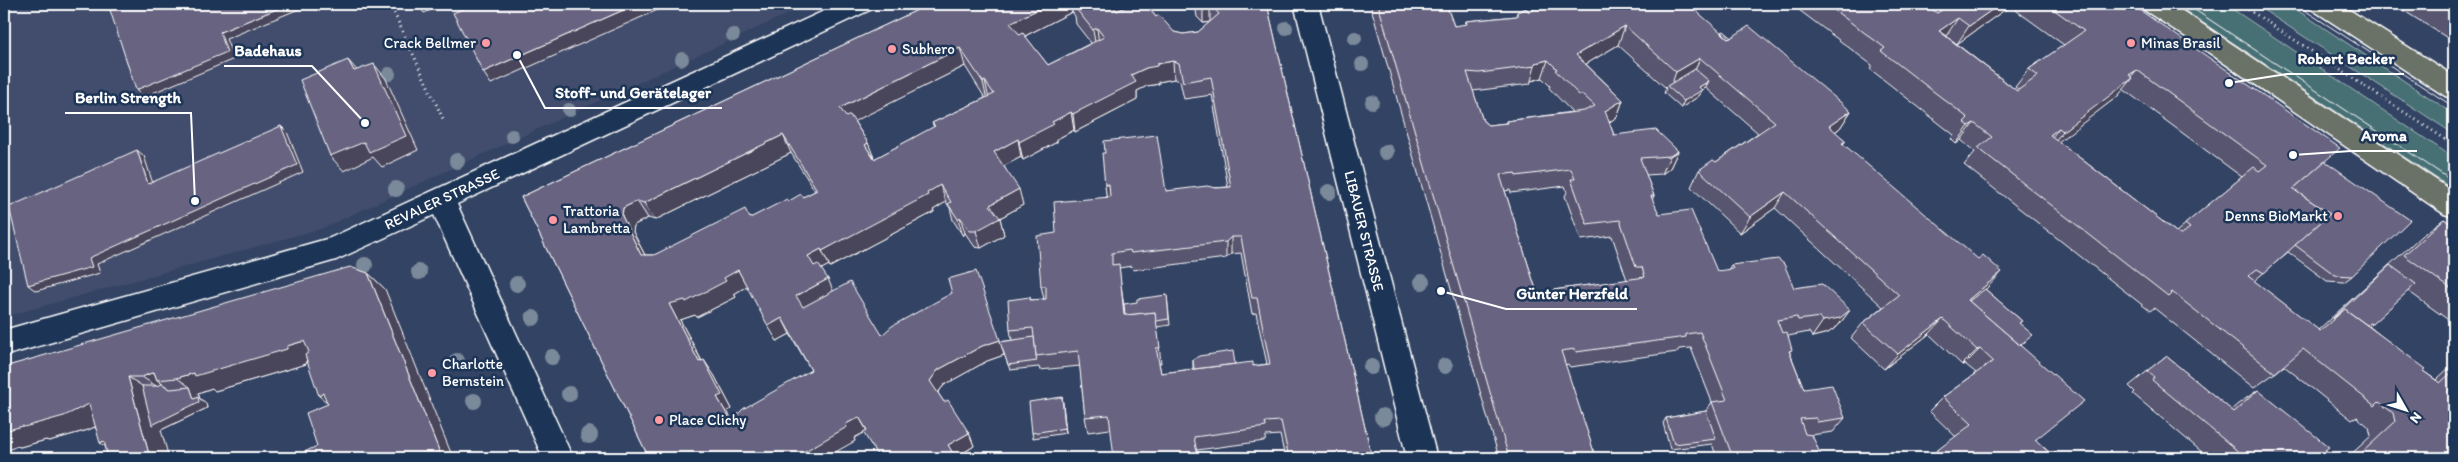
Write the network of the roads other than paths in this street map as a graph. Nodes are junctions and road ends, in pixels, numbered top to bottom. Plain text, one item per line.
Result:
1 (862, 4) edge
2 (1306, 4) edge
3 (2153, 4) edge
4 (2322, 4) edge
5 (2454, 89) edge
6 (442, 199) junction
7 (2454, 206) edge
8 (4, 343) edge
9 (558, 458) edge
10 (1422, 458) edge

1 - 6 street, REVALER STRASSE
2 - 10 street, LIBAUER STRASSE
3 - 7 main road
4 - 5 main road
6 - 8 street, REVALER STRASSE
6 - 9 street

